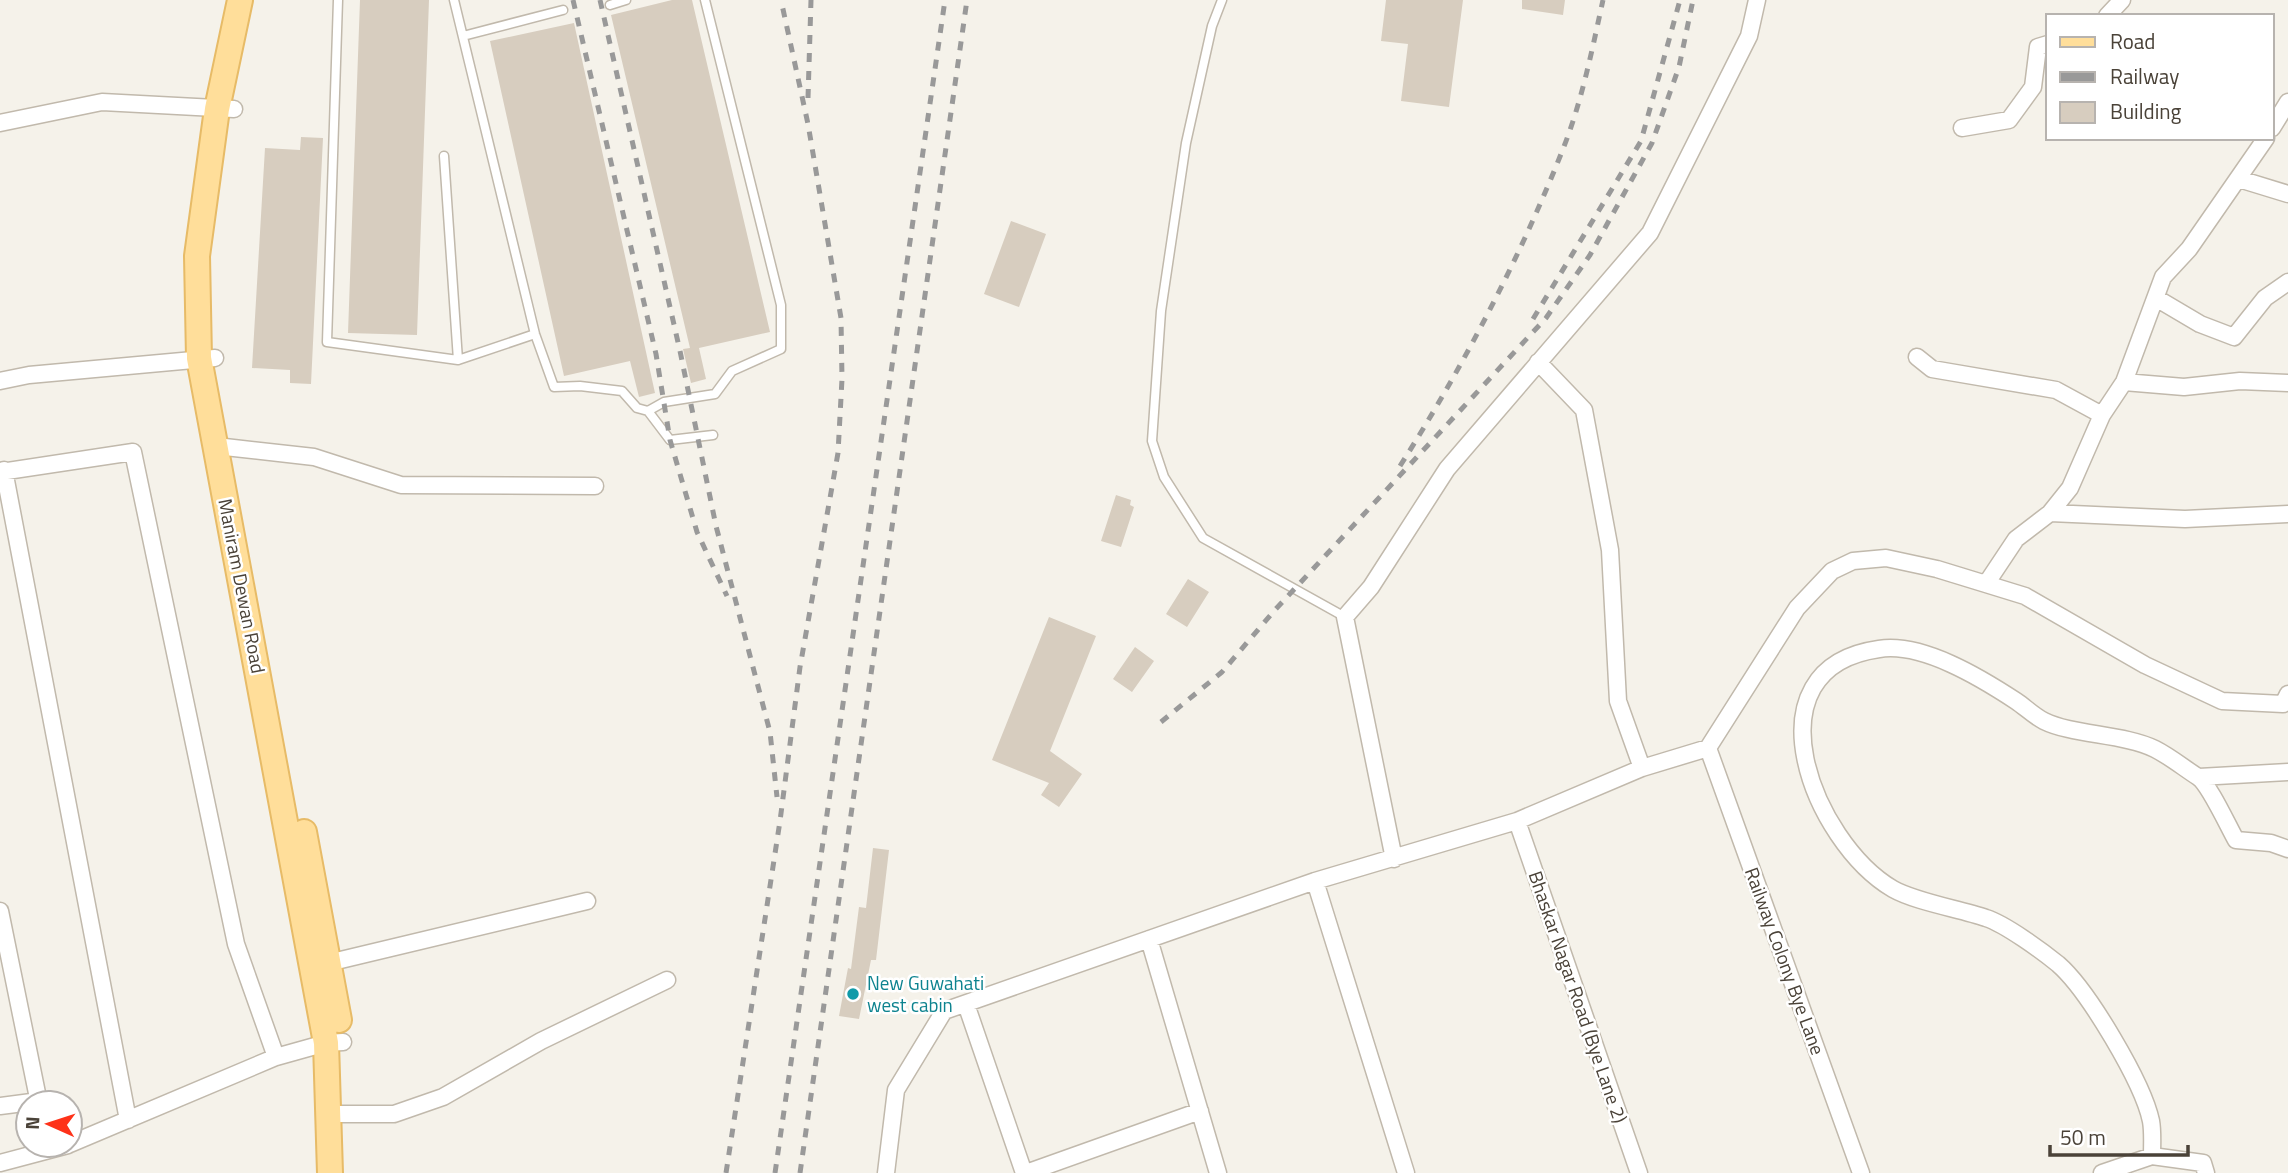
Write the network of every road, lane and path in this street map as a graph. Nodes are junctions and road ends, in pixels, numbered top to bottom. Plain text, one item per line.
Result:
1 (240, 0) edge
2 (257, 0) edge
3 (338, 0) edge
4 (454, 0) edge
5 (626, 0) edge
6 (705, 0) edge
7 (1222, 0) edge
8 (1757, 0) edge
9 (2122, 0) edge
10 (610, 5) dead end
11 (563, 10) dead end
12 (2110, 14) edge
13 (463, 36) junction
14 (2046, 45) edge
15 (2288, 102) edge
16 (225, 109) junction
17 (0, 123) edge
18 (2274, 125) edge
19 (1962, 128) dead end
20 (2265, 140) edge
21 (444, 156) dead end
22 (2239, 179) junction
23 (2288, 194) edge
24 (2288, 282) edge
25 (2156, 298) junction
26 (535, 334) junction
27 (1917, 357) dead end
28 (207, 358) junction
29 (458, 360) junction
30 (1538, 362) junction
31 (0, 381) edge
32 (2124, 382) junction
33 (2288, 383) edge
34 (649, 411) junction
35 (2102, 415) junction
36 (713, 435) dead end
37 (224, 447) junction
38 (2, 471) edge
39 (595, 486) dead end
40 (2050, 513) junction
41 (2288, 514) edge
42 (1986, 584) junction
43 (1345, 617) junction
44 (2288, 694) edge
45 (1708, 748) junction
46 (1642, 768) junction
47 (2288, 772) edge
48 (2199, 777) junction
49 (1517, 821) junction
50 (2288, 849) edge
51 (1394, 859) junction
52 (1315, 881) junction
53 (587, 901) dead end
54 (0, 911) edge
55 (1149, 939) junction
56 (328, 963) junction
57 (667, 980) dead end
58 (966, 1004) junction
59 (334, 1042) junction
60 (276, 1057) junction
61 (36, 1089) edge
62 (1200, 1111) junction
63 (337, 1114) junction
64 (128, 1120) junction
65 (84, 1139) edge
66 (2152, 1156) junction
67 (330, 1173) edge
68 (345, 1173) edge
69 (886, 1173) edge
70 (1025, 1173) edge
71 (1218, 1173) edge
72 (1406, 1173) edge
73 (1639, 1173) edge
74 (1861, 1173) edge
75 (2102, 1173) edge
76 (2206, 1173) edge

1 - 16 main road, Maniram Dewan Road
2 - 16 main road, Maniram Dewan Road
3 - 29 lane
4 - 13 lane
5 - 10 lane
6 - 34 lane
7 - 43 lane
8 - 30 street
9 - 12 street
11 - 13 lane
13 - 26 lane
14 - 19 street
15 - 18 street
16 - 17 street
16 - 28 main road, Maniram Dewan Road
20 - 22 street
21 - 29 lane
22 - 23 street
22 - 25 street
24 - 25 street
25 - 32 street
26 - 29 lane
26 - 34 lane
27 - 35 street
28 - 31 street
28 - 37 main road, Maniram Dewan Road
30 - 43 street
30 - 46 street
32 - 33 street
32 - 35 street
34 - 36 lane
35 - 40 street
37 - 39 street
37 - 56 main road, Maniram Dewan Road
37 - 59 main road, Maniram Dewan Road
38 - 60 street
38 - 64 street
40 - 41 street
40 - 42 street
42 - 44 street
42 - 45 street
43 - 51 street
45 - 46 street
45 - 74 street, Railway Colony Bye Lane
46 - 49 street
47 - 48 street
48 - 50 street
48 - 66 street
49 - 51 street
49 - 73 street, Bhaskar Nagar Road (Bye Lane 2)
51 - 52 street
52 - 55 street
52 - 72 street
53 - 56 street
54 - 61 street
55 - 58 street
55 - 62 street
56 - 59 main road, Maniram Dewan Road
57 - 63 street
58 - 69 street
58 - 70 street
59 - 60 street
59 - 63 main road, Maniram Dewan Road
60 - 64 street
62 - 70 street
62 - 71 street
63 - 67 main road, Maniram Dewan Road
63 - 68 main road, Maniram Dewan Road
64 - 65 street
66 - 75 street
66 - 76 street

